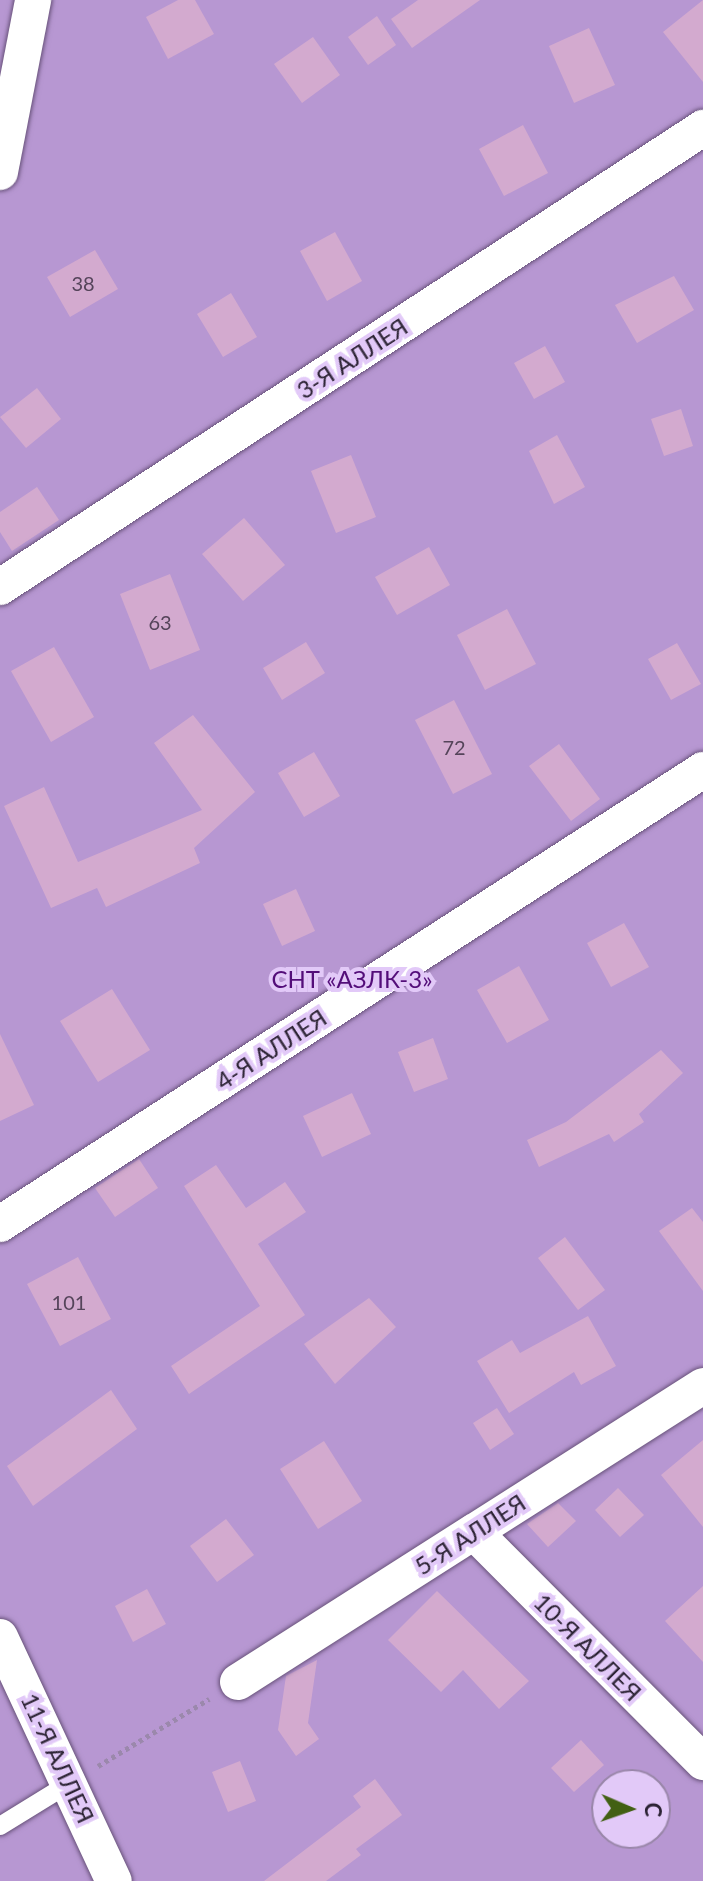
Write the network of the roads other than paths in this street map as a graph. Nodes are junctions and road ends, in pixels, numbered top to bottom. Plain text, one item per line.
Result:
1 (33, 0) edge
2 (703, 128) edge
3 (0, 172) edge
4 (0, 587) edge
5 (703, 770) edge
6 (0, 1224) edge
7 (703, 1386) edge
8 (474, 1532) junction
9 (0, 1637) edge
10 (238, 1682) road end
11 (703, 1762) edge
12 (70, 1783) junction
13 (0, 1826) edge
14 (114, 1881) edge

1 - 3 street
2 - 4 street, 3-Я АЛЛЕЯ
5 - 6 street, 4-Я АЛЛЕЯ
7 - 8 street, 5-Я АЛЛЕЯ
8 - 10 street, 5-Я АЛЛЕЯ
8 - 11 street, 10-Я АЛЛЕЯ
9 - 12 street, 11-Я АЛЛЕЯ
12 - 13 lane
12 - 14 street, 11-Я АЛЛЕЯ

